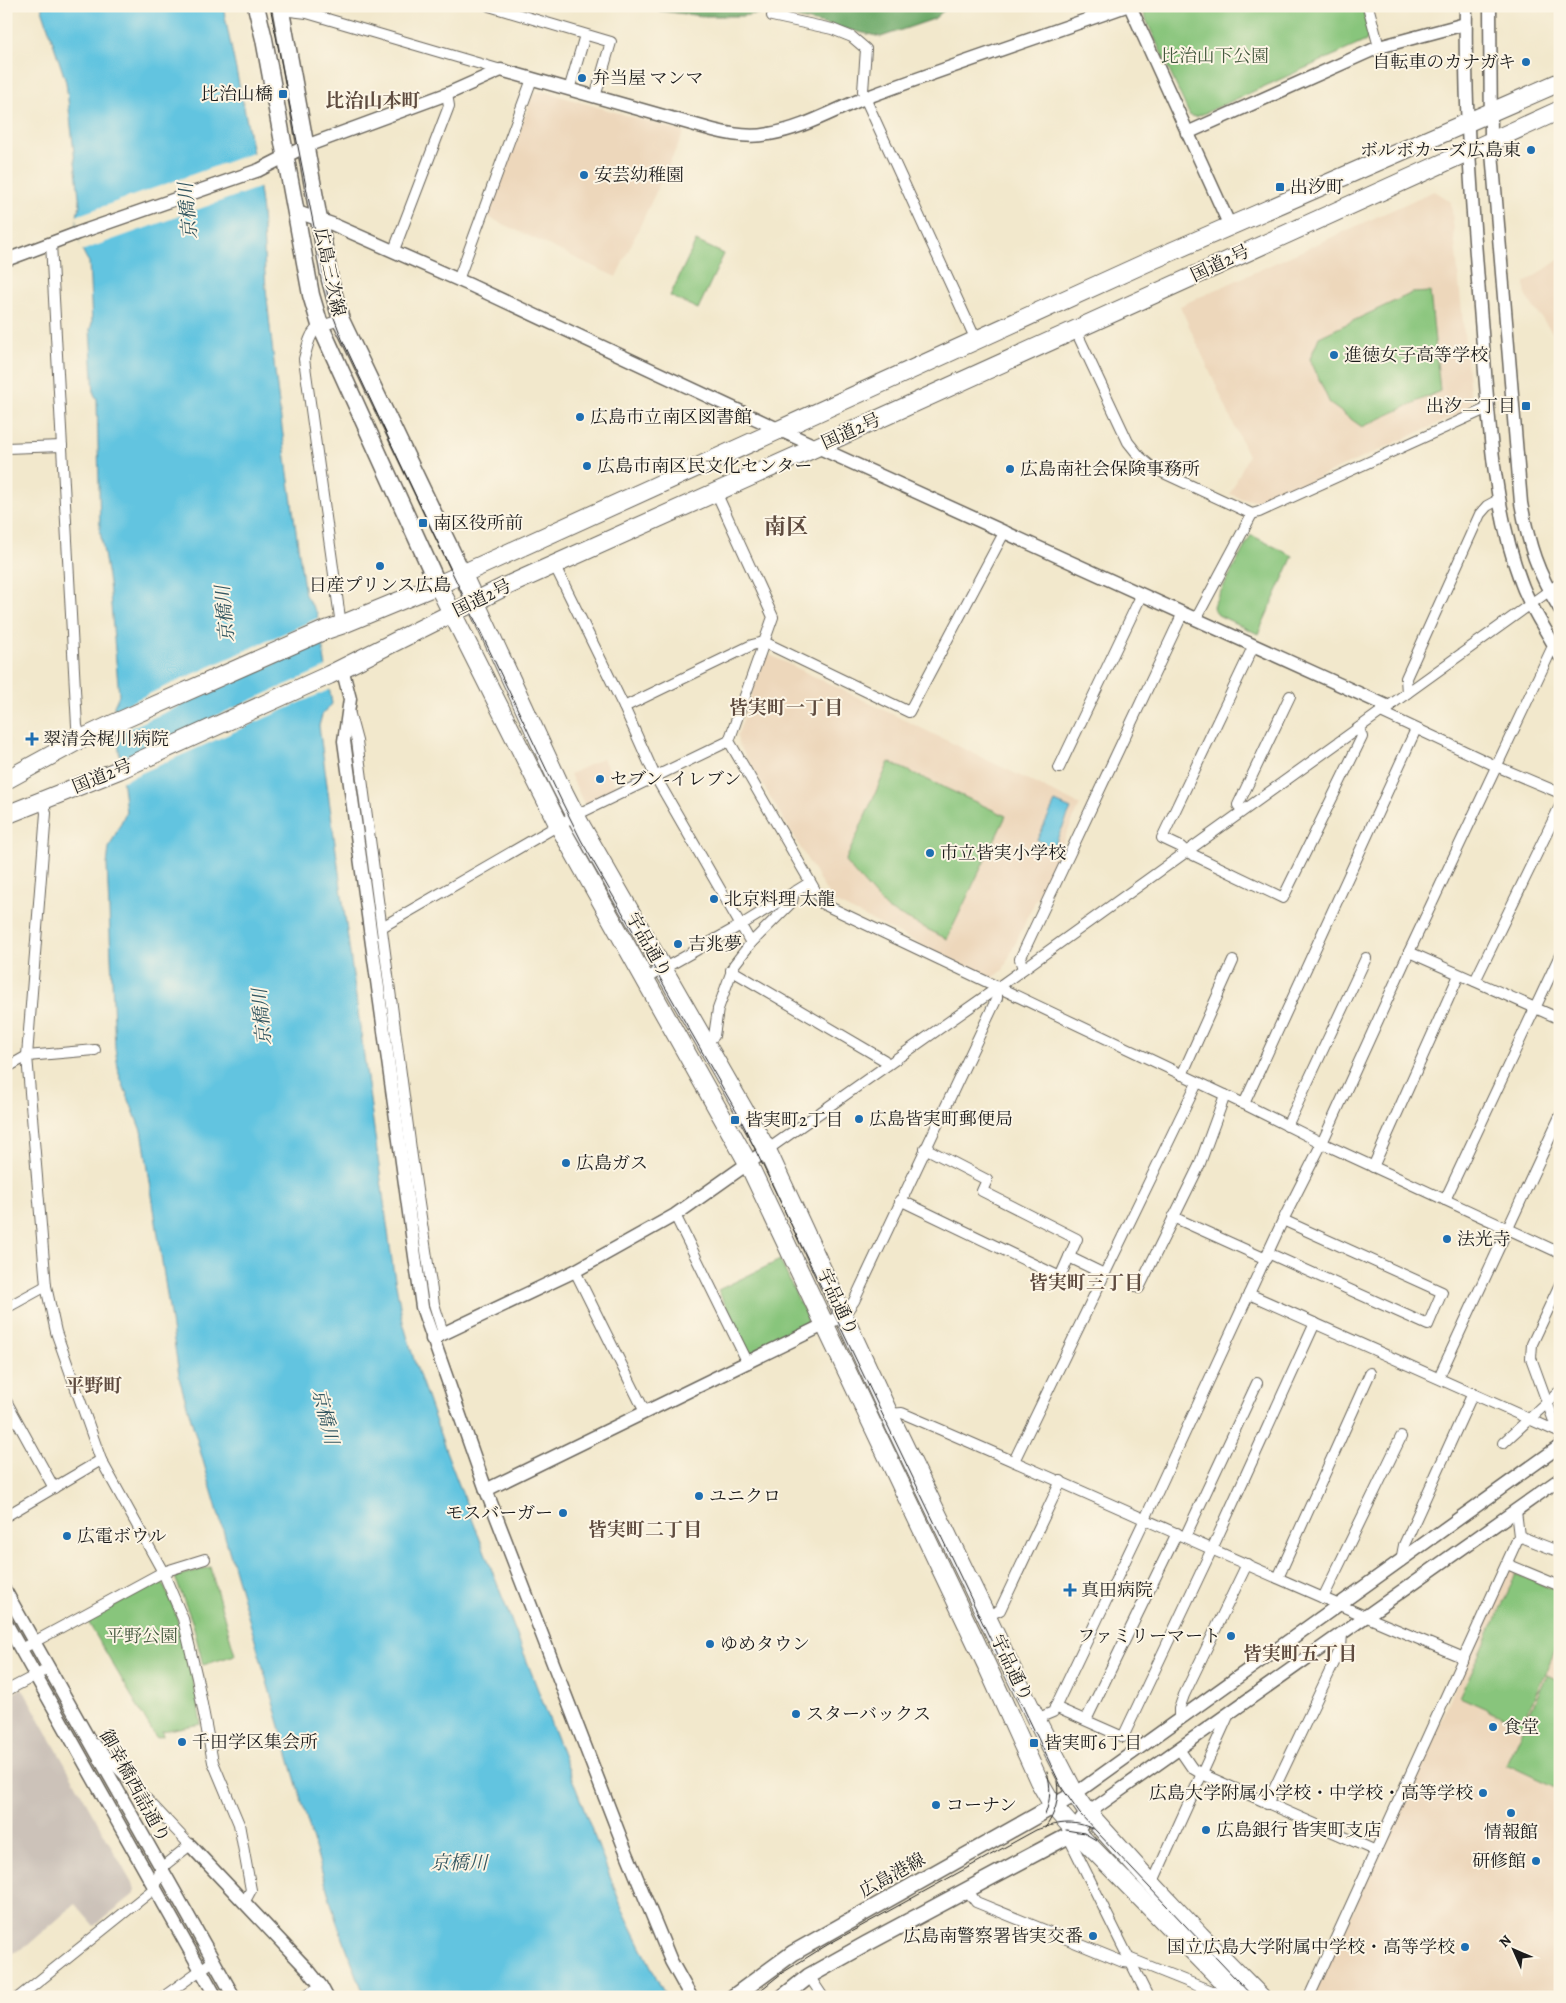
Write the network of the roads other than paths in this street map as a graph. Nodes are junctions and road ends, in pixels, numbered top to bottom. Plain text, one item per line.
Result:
1 (256, 6) edge
2 (489, 6) edge
3 (1126, 6) edge
4 (1130, 6) edge
5 (1368, 6) edge
6 (1466, 6) edge
7 (1490, 6) edge
8 (280, 8) edge
9 (772, 16) dead end
10 (1466, 24) junction
11 (585, 35) junction
12 (1379, 47) junction
13 (501, 70) junction
14 (532, 79) junction
15 (1560, 82) edge
16 (571, 83) dead end
17 (447, 94) junction
18 (595, 97) junction
19 (865, 98) junction
20 (1560, 110) edge
21 (1490, 113) junction
22 (1468, 122) junction
23 (1187, 133) junction
24 (1491, 140) junction
25 (306, 146) junction
26 (1469, 150) junction
27 (285, 157) junction
28 (297, 212) junction
29 (320, 220) junction
30 (1230, 226) junction
31 (51, 243) junction
32 (394, 250) junction
33 (6, 260) edge
34 (458, 280) junction
35 (341, 320) junction
36 (320, 326) junction
37 (1074, 329) junction
38 (976, 340) junction
39 (1488, 408) junction
40 (780, 430) junction
41 (62, 446) junction
42 (818, 446) junction
43 (6, 448) edge
44 (716, 492) junction
45 (1500, 499) junction
46 (1252, 514) junction
47 (1005, 531) junction
48 (554, 564) junction
49 (462, 573) junction
50 (1560, 583) edge
51 (438, 585) junction
52 (1549, 591) junction
53 (1142, 594) junction
54 (475, 600) junction
55 (1530, 604) junction
56 (1560, 609) edge
57 (453, 612) junction
58 (1183, 613) junction
59 (1196, 619) junction
60 (341, 625) junction
61 (764, 642) junction
62 (1554, 644) junction
63 (1254, 645) junction
64 (1560, 656) edge
65 (336, 672) junction
66 (1407, 694) junction
67 (1290, 696) dead end
68 (624, 708) junction
69 (1385, 709) junction
70 (349, 710) junction
71 (1359, 728) junction
72 (1416, 729) junction
73 (80, 739) junction
74 (729, 741) junction
75 (1496, 766) junction
76 (1059, 768) dead end
77 (655, 776) junction
78 (6, 780) edge
79 (1560, 793) edge
80 (43, 800) junction
81 (1560, 806) edge
82 (1242, 811) junction
83 (6, 815) edge
84 (576, 815) junction
85 (558, 824) junction
86 (1185, 851) junction
87 (809, 883) junction
88 (794, 892) junction
89 (740, 925) junction
90 (382, 927) junction
91 (751, 943) junction
92 (1409, 952) junction
93 (1560, 955) edge
94 (1366, 958) dead end
95 (1233, 962) dead end
96 (663, 969) junction
97 (1022, 969) junction
98 (731, 970) junction
99 (1459, 975) junction
100 (645, 979) junction
101 (1474, 981) junction
102 (997, 988) junction
103 (1535, 1008) junction
104 (1560, 1020) edge
105 (705, 1042) junction
106 (95, 1050) dead end
107 (27, 1056) junction
108 (887, 1064) junction
109 (6, 1068) edge
110 (1182, 1075) junction
111 (1197, 1082) junction
112 (1225, 1095) junction
113 (1244, 1104) junction
114 (1560, 1116) edge
115 (1287, 1126) junction
116 (1322, 1143) junction
117 (925, 1148) junction
118 (767, 1150) junction
119 (748, 1163) junction
120 (1374, 1167) junction
121 (900, 1200) junction
122 (1445, 1200) junction
123 (675, 1215) junction
124 (1173, 1218) junction
125 (1283, 1220) junction
126 (1506, 1229) junction
127 (1560, 1253) edge
128 (1267, 1256) junction
129 (1068, 1257) junction
130 (575, 1271) junction
131 (1104, 1274) junction
132 (1560, 1284) edge
133 (46, 1286) junction
134 (1139, 1288) dead end
135 (1250, 1294) junction
136 (6, 1308) edge
137 (844, 1315) junction
138 (1315, 1323) junction
139 (826, 1325) junction
140 (437, 1336) junction
141 (748, 1363) junction
142 (1370, 1372) dead end
143 (1439, 1377) junction
144 (1257, 1383) dead end
145 (1560, 1391) edge
146 (1473, 1393) junction
147 (6, 1401) edge
148 (1546, 1402) junction
149 (645, 1412) junction
150 (890, 1414) junction
151 (1530, 1418) junction
152 (1558, 1432) edge
153 (1401, 1437) dead end
154 (1503, 1443) dead end
155 (1560, 1446) edge
156 (102, 1460) junction
157 (1014, 1461) junction
158 (1560, 1479) edge
159 (1061, 1481) junction
160 (54, 1488) junction
161 (486, 1490) junction
162 (1516, 1511) junction
163 (6, 1516) edge
164 (1145, 1519) junction
165 (1181, 1535) junction
166 (1519, 1536) junction
167 (1212, 1549) junction
168 (1560, 1552) edge
169 (205, 1559) dead end
170 (1401, 1561) junction
171 (1247, 1564) junction
172 (1506, 1564) junction
173 (163, 1572) junction
174 (1278, 1578) junction
175 (1560, 1586) edge
176 (6, 1592) edge
177 (1323, 1598) junction
178 (1340, 1605) junction
179 (987, 1616) junction
180 (1366, 1617) junction
181 (6, 1623) edge
182 (1342, 1633) junction
183 (34, 1643) junction
184 (21, 1650) junction
185 (1464, 1658) junction
186 (48, 1669) junction
187 (36, 1675) junction
188 (6, 1691) edge
189 (1055, 1707) junction
190 (1229, 1714) junction
191 (1036, 1718) junction
192 (1179, 1719) junction
193 (1086, 1720) junction
194 (88, 1736) junction
195 (1179, 1749) junction
196 (1202, 1774) junction
197 (1075, 1794) junction
198 (1267, 1804) junction
199 (1054, 1808) junction
200 (1088, 1813) junction
201 (1072, 1834) junction
202 (190, 1845) junction
203 (1376, 1851) junction
204 (161, 1868) junction
205 (1152, 1884) junction
206 (154, 1888) junction
207 (967, 1890) junction
208 (244, 1903) junction
209 (214, 1961) junction
210 (1132, 1961) junction
211 (201, 1969) junction
212 (809, 1976) junction
213 (1233, 1992) edge
214 (315, 1994) edge
215 (19, 1997) edge
216 (163, 1997) edge
217 (216, 1997) edge
218 (234, 1997) edge
219 (691, 1997) edge
220 (734, 1997) edge
221 (783, 1997) edge
222 (822, 1997) edge
223 (1148, 1997) edge
224 (1261, 1997) edge
225 (1309, 1997) edge

1 - 27 main road, 広島三次線
2 - 11 street
3 - 19 street
4 - 23 street
5 - 12 street
6 - 10 street
7 - 21 street
8 - 13 street
8 - 25 main road, 広島三次線
9 - 19 street
10 - 12 street
10 - 22 street
11 - 16 street
11 - 18 street
12 - 23 street
13 - 14 street
13 - 17 street
14 - 18 street
14 - 34 street
15 - 21 highway, 国道2号
17 - 25 street
17 - 32 street
18 - 19 street
19 - 38 street
20 - 24 highway, 国道2号
21 - 22 highway, 国道2号
21 - 24 street
22 - 26 street
22 - 30 highway, 国道2号
23 - 30 street
24 - 26 highway, 国道2号
24 - 52 street
25 - 27 street
25 - 29 main road, 広島三次線
26 - 37 highway, 国道2号
26 - 39 street
27 - 28 main road, 広島三次線
27 - 31 street
28 - 29 street
28 - 36 main road, 広島三次線
29 - 32 street
29 - 35 main road, 広島三次線
30 - 38 highway, 国道2号
31 - 33 street
31 - 41 street
32 - 34 street
34 - 40 street
35 - 36 street
35 - 49 main road, 広島三次線
36 - 51 main road, 広島三次線
36 - 60 street
37 - 42 highway, 国道2号
37 - 46 street
38 - 40 highway, 国道2号
39 - 45 street
39 - 46 street
40 - 42 street
40 - 49 highway, 国道2号
41 - 43 street
41 - 73 street
42 - 44 highway, 国道2号
42 - 47 street
44 - 48 highway, 国道2号
44 - 61 street
45 - 55 street
45 - 66 street
46 - 59 street
47 - 53 street
47 - 61 street
48 - 54 highway, 国道2号
48 - 68 street
49 - 51 highway, 国道2号
49 - 54 highway, 宇品通り
50 - 52 street
51 - 57 highway, 宇品通り
51 - 60 highway, 国道2号
52 - 55 street
52 - 56 street
53 - 58 street
53 - 76 street
54 - 57 highway, 国道2号
54 - 84 highway, 宇品通り
55 - 62 street
55 - 66 street
57 - 65 highway, 国道2号
57 - 85 highway, 宇品通り
58 - 59 street
58 - 97 street
59 - 63 street
60 - 73 highway, 国道2号
61 - 68 street
61 - 74 street
62 - 64 street
62 - 75 street
63 - 69 street
63 - 86 street
65 - 70 street
65 - 80 highway, 国道2号
66 - 69 street
67 - 82 street
68 - 77 street
69 - 71 street
69 - 72 street
70 - 90 street
70 - 140 street
71 - 82 street
71 - 86 street
72 - 75 street
72 - 113 street
73 - 78 highway, 国道2号
74 - 77 street
74 - 87 street
75 - 79 street
75 - 92 street
77 - 84 street
77 - 89 street
80 - 83 highway, 国道2号
80 - 107 street
81 - 101 street
82 - 86 street
84 - 85 street
84 - 96 highway, 宇品通り
85 - 90 street
85 - 100 highway, 宇品通り
86 - 97 street
87 - 88 street
87 - 102 street
88 - 89 street
88 - 91 street
89 - 91 street
89 - 96 street
90 - 140 street
91 - 98 street
92 - 99 street
92 - 116 street
93 - 103 street
94 - 115 street
95 - 110 street
96 - 100 street
96 - 105 highway, 宇品通り
97 - 102 street
98 - 105 street
98 - 108 street
99 - 101 street
99 - 120 street
100 - 119 highway, 宇品通り
101 - 103 street
102 - 108 street
102 - 110 street
102 - 117 street
103 - 104 street
103 - 122 street
105 - 118 highway, 宇品通り
106 - 107 street
107 - 109 street
107 - 133 street
108 - 118 street
110 - 111 street
111 - 112 street
111 - 131 street
112 - 113 street
112 - 124 street
113 - 115 street
114 - 126 street
115 - 116 street
116 - 120 street
116 - 125 street
117 - 121 street
117 - 129 street
118 - 119 street
118 - 137 highway, 宇品通り
119 - 123 street
119 - 139 highway, 宇品通り
120 - 122 street
121 - 129 street
121 - 137 street
122 - 126 street
123 - 130 street
123 - 141 street
124 - 128 street
124 - 134 street
125 - 128 street
125 - 128 street
126 - 127 street
126 - 143 street
128 - 135 street
129 - 131 street
130 - 140 street
130 - 149 street
131 - 157 street
132 - 148 street
133 - 136 street
133 - 156 street
135 - 138 street
135 - 164 street
137 - 139 street
137 - 150 highway, 宇品通り
138 - 143 street
138 - 167 street
139 - 141 street
139 - 199 highway, 宇品通り
140 - 161 street
141 - 149 street
142 - 174 street
143 - 146 street
144 - 165 street
145 - 148 street
146 - 151 street
146 - 170 street
147 - 160 street
148 - 151 street
148 - 152 street
149 - 161 street
150 - 157 street
150 - 179 highway, 宇品通り
151 - 152 street
151 - 154 street
153 - 177 street
155 - 170 street
156 - 160 street
156 - 173 street
157 - 159 street
158 - 162 street
159 - 164 street
159 - 179 street
160 - 163 street
161 - 219 street
162 - 166 street
162 - 180 street
164 - 165 street
164 - 189 street
165 - 167 street
165 - 193 street
166 - 168 street
166 - 172 street
167 - 171 street
167 - 193 street
169 - 173 street
170 - 178 street
171 - 174 street
171 - 192 street
172 - 175 street
172 - 185 street
173 - 183 street
173 - 208 street
174 - 177 street
176 - 183 street, 御幸橋西詰通り
177 - 178 street
178 - 180 street
178 - 192 street
179 - 191 highway, 宇品通り
180 - 182 street
180 - 185 street
181 - 184 street, 御幸橋西詰通り
182 - 190 street
182 - 198 street
183 - 184 street
183 - 186 street, 御幸橋西詰通り
184 - 187 street, 御幸橋西詰通り
185 - 203 street
186 - 187 street
186 - 194 street, 御幸橋西詰通り
187 - 188 street
187 - 206 street, 御幸橋西詰通り
189 - 191 street
189 - 193 street
190 - 195 street
190 - 196 street
191 - 197 highway, 宇品通り
192 - 197 street
194 - 202 street
194 - 204 street, 御幸橋西詰通り
195 - 196 street
195 - 200 street
196 - 198 street
196 - 205 street
197 - 199 main road, 広島港線
197 - 200 highway, 宇品通り
198 - 203 street
199 - 201 highway, 宇品通り
199 - 220 main road, 広島港線
200 - 201 main road
200 - 205 highway, 宇品通り
201 - 207 main road
201 - 210 street
201 - 213 highway, 宇品通り
202 - 204 street
202 - 208 street
203 - 225 street
204 - 206 street
204 - 209 street, 御幸橋西詰通り
205 - 224 highway, 宇品通り
206 - 211 street, 御幸橋西詰通り
206 - 215 street
207 - 210 street
207 - 212 main road
208 - 214 street
209 - 211 street
209 - 218 street, 御幸橋西詰通り
210 - 213 street
210 - 223 street
211 - 216 street
211 - 217 street, 御幸橋西詰通り
212 - 221 main road
212 - 222 street

